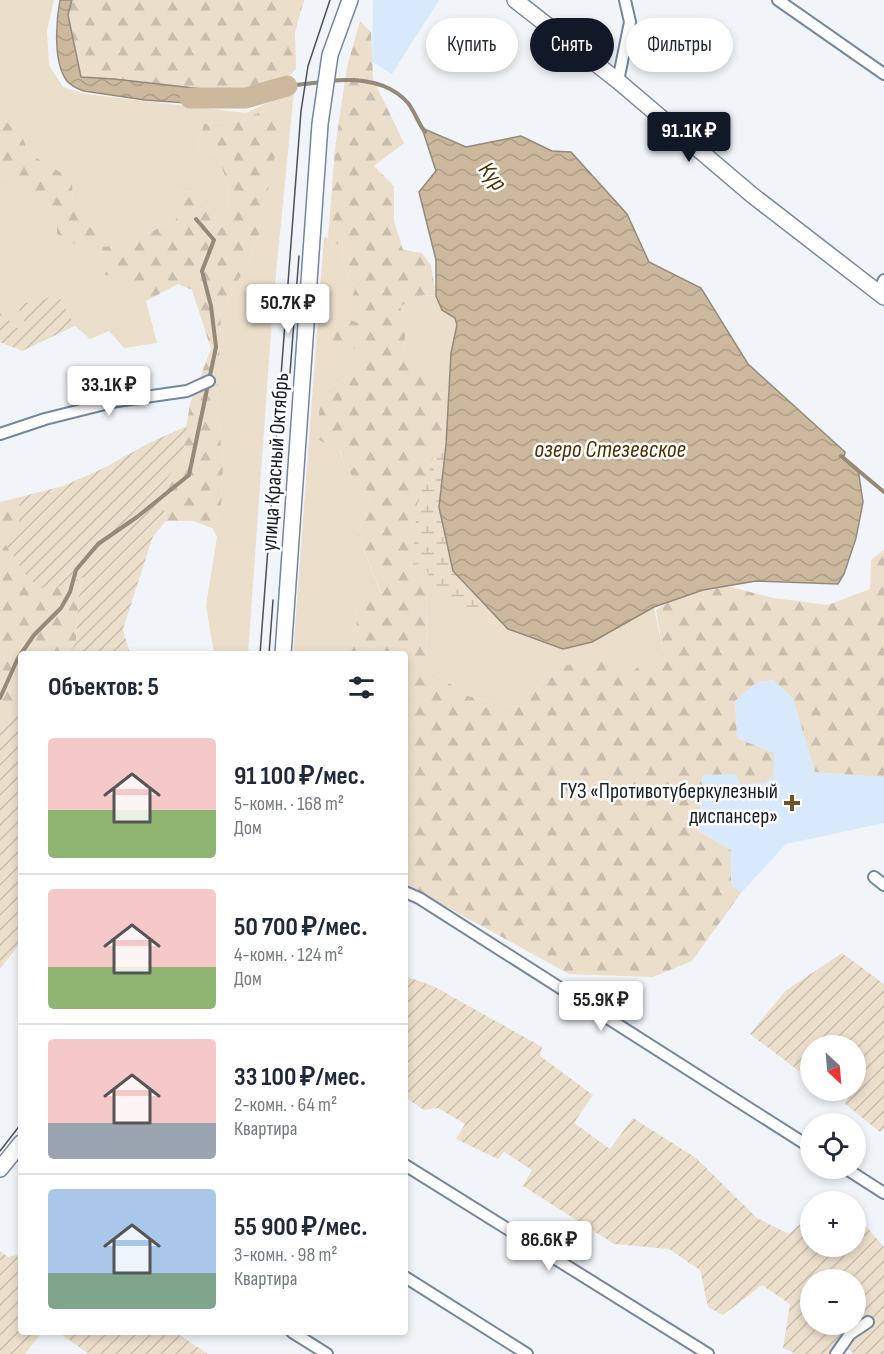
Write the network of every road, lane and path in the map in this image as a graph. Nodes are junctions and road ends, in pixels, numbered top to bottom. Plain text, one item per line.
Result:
1 (350, 0) edge
2 (515, 0) edge
3 (625, 0) edge
4 (778, 0) edge
5 (884, 74) edge
6 (618, 81) junction
7 (882, 290) edge
8 (209, 381) dead end
9 (0, 434) edge
10 (283, 651) edge
11 (874, 877) dead end
12 (884, 885) edge
13 (408, 893) edge
14 (800, 1141) edge
15 (18, 1154) edge
16 (408, 1167) edge
17 (0, 1169) edge
18 (862, 1179) edge
19 (884, 1193) edge
20 (408, 1279) edge
21 (868, 1322) dead end
22 (297, 1335) edge
23 (327, 1354) edge
24 (527, 1354) edge
25 (708, 1354) edge
26 (836, 1354) edge

1 - 10 main road, улица Красный Октябрь
2 - 6 main road
3 - 6 street
4 - 5 street
6 - 7 main road
8 - 9 street
11 - 12 street
13 - 14 street
15 - 17 main road
16 - 25 street
18 - 19 street
20 - 24 street
21 - 26 street
22 - 23 street

